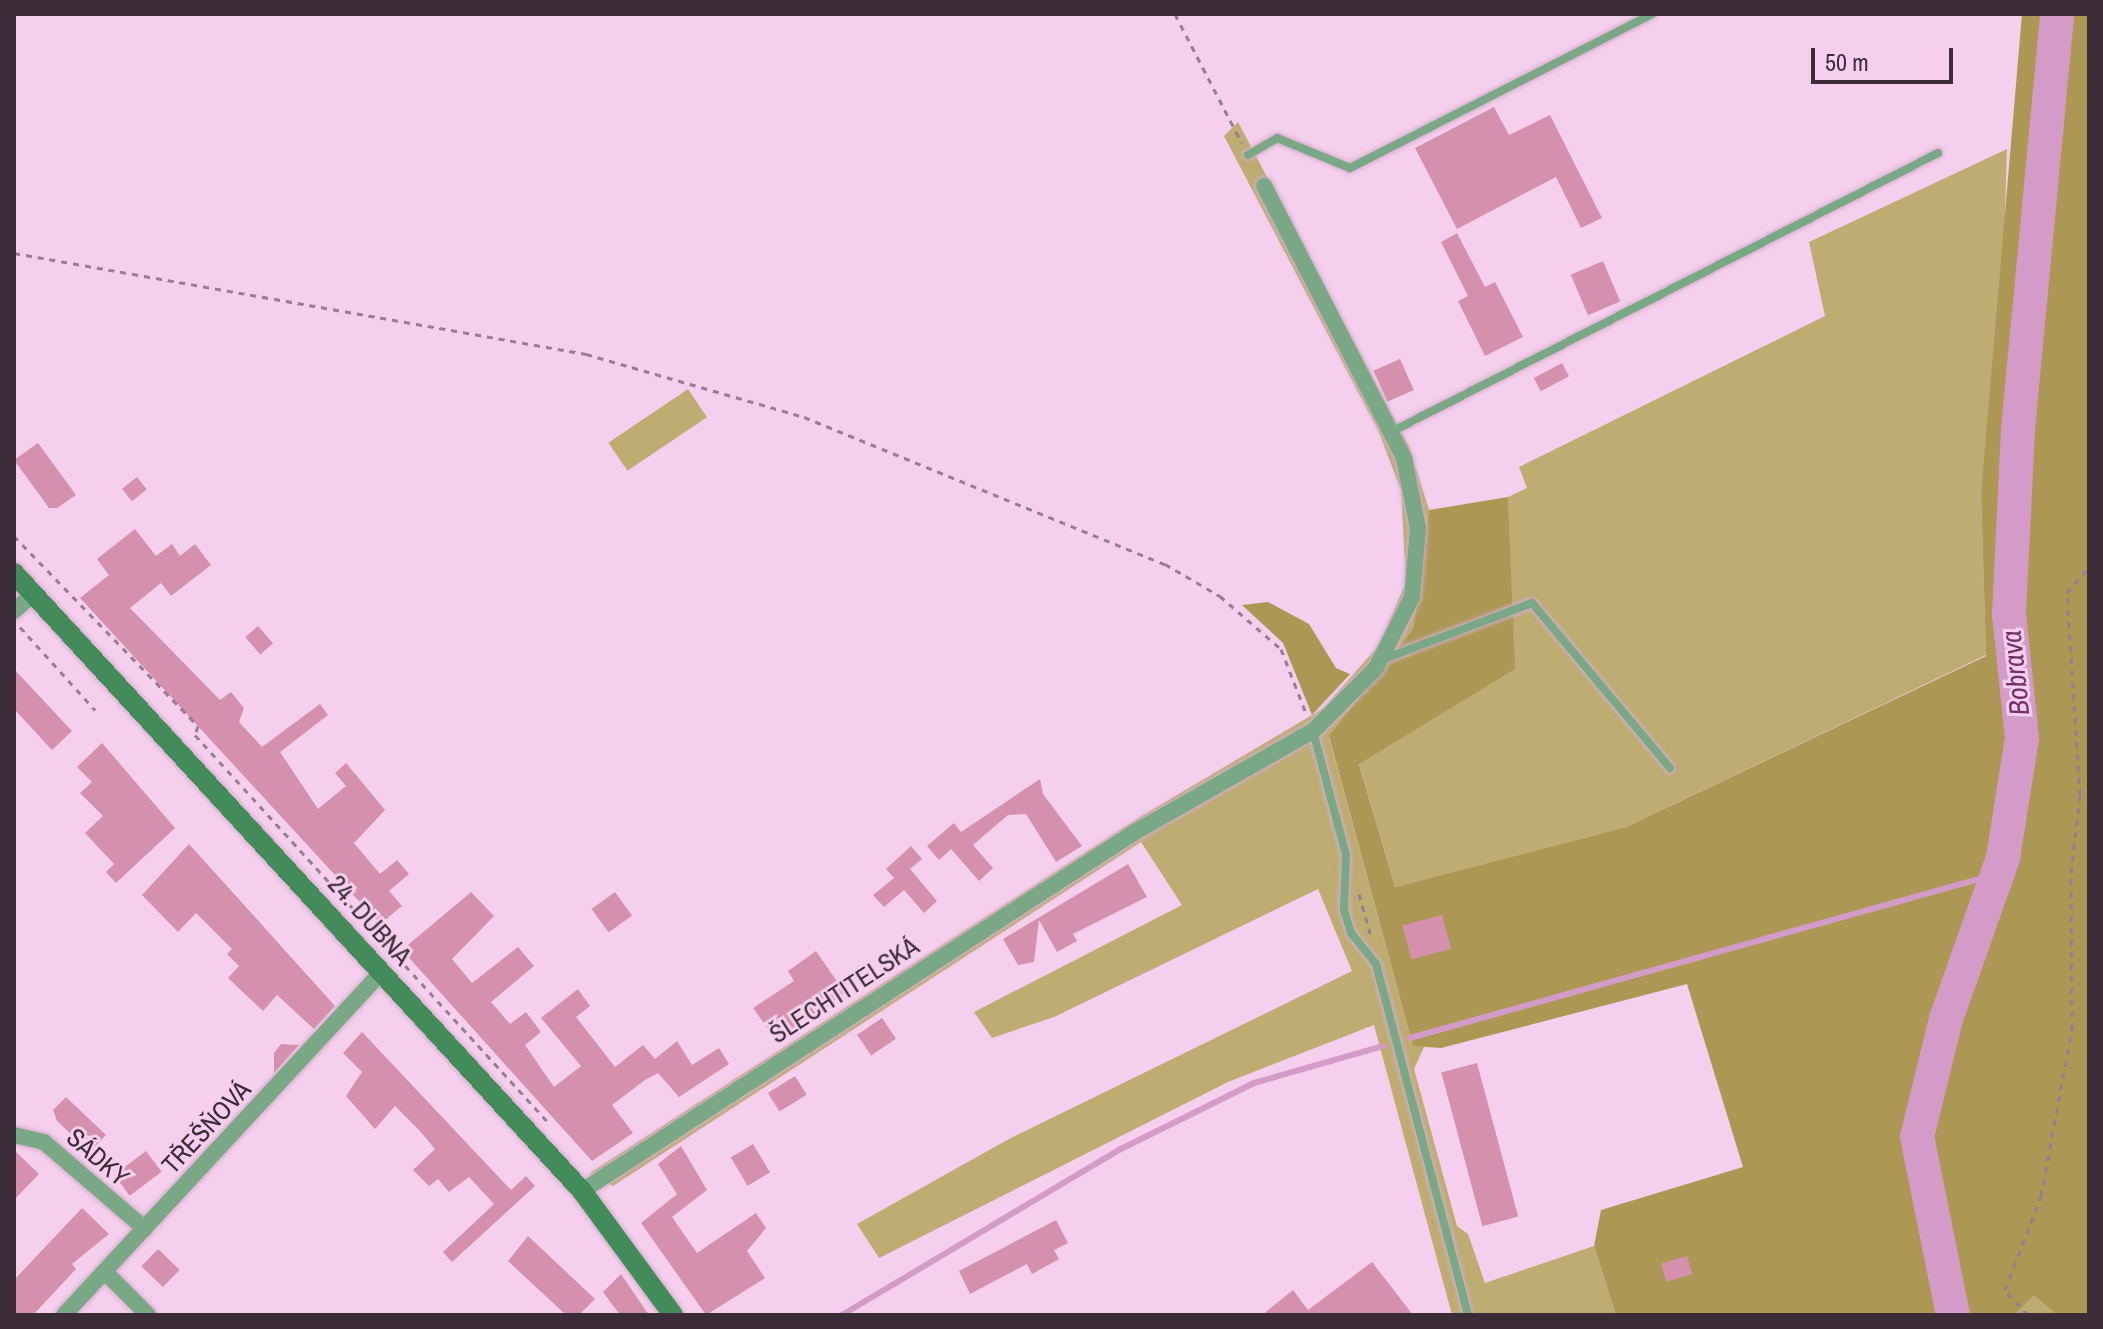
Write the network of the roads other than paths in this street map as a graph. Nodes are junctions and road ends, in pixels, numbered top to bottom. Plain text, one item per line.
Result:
1 (1652, 14) edge
2 (1938, 153) dead end
3 (1248, 155) road end
4 (1264, 186) dead end
5 (1391, 432) junction
6 (14, 573) edge
7 (34, 593) junction
8 (14, 614) edge
9 (1381, 660) junction
10 (1313, 731) junction
11 (1670, 768) dead end
12 (382, 972) junction
13 (14, 1135) edge
14 (582, 1191) junction
15 (145, 1229) junction
16 (105, 1272) junction
17 (64, 1315) edge
18 (148, 1315) edge
19 (673, 1315) edge
20 (1468, 1315) edge

1 - 3 lane
2 - 5 lane
4 - 5 street, ŠLECHTITELSKÁ
5 - 9 street, ŠLECHTITELSKÁ
6 - 7 main road, 24. DUBNA
7 - 8 street
7 - 12 main road, 24. DUBNA
9 - 10 street, ŠLECHTITELSKÁ
9 - 11 lane
10 - 14 street, ŠLECHTITELSKÁ
10 - 20 lane
12 - 14 main road, 24. DUBNA
12 - 15 street, TŘEŠŇOVÁ
13 - 15 street, SÁDKY
14 - 19 main road, 24. DUBNA
15 - 16 street, TŘEŠŇOVÁ
16 - 17 street, TŘEŠŇOVÁ
16 - 18 street

